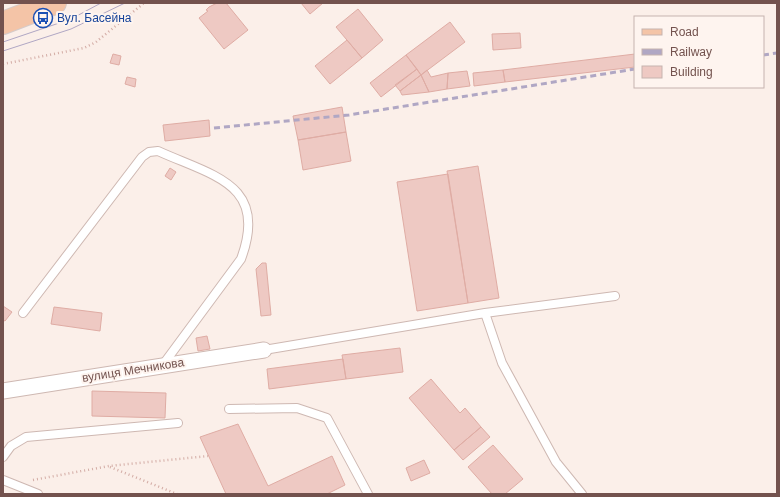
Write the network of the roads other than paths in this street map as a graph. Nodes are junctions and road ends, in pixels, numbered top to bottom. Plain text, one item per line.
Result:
1 (55, 3) edge
2 (3, 23) edge
3 (615, 296) dead end
4 (23, 312) dead end
5 (485, 313) junction
6 (264, 350) joint
7 (162, 366) junction
8 (3, 391) edge
9 (228, 409) dead end
10 (178, 423) dead end
11 (3, 457) edge
12 (3, 480) edge
13 (38, 494) edge
14 (368, 494) edge
15 (582, 494) edge

1 - 2 main road
3 - 5 lane
4 - 7 lane
5 - 6 lane
5 - 15 lane
6 - 7 street, вулиця Мечникова
7 - 8 street, вулиця Мечникова
9 - 14 lane
10 - 11 lane
12 - 13 lane

